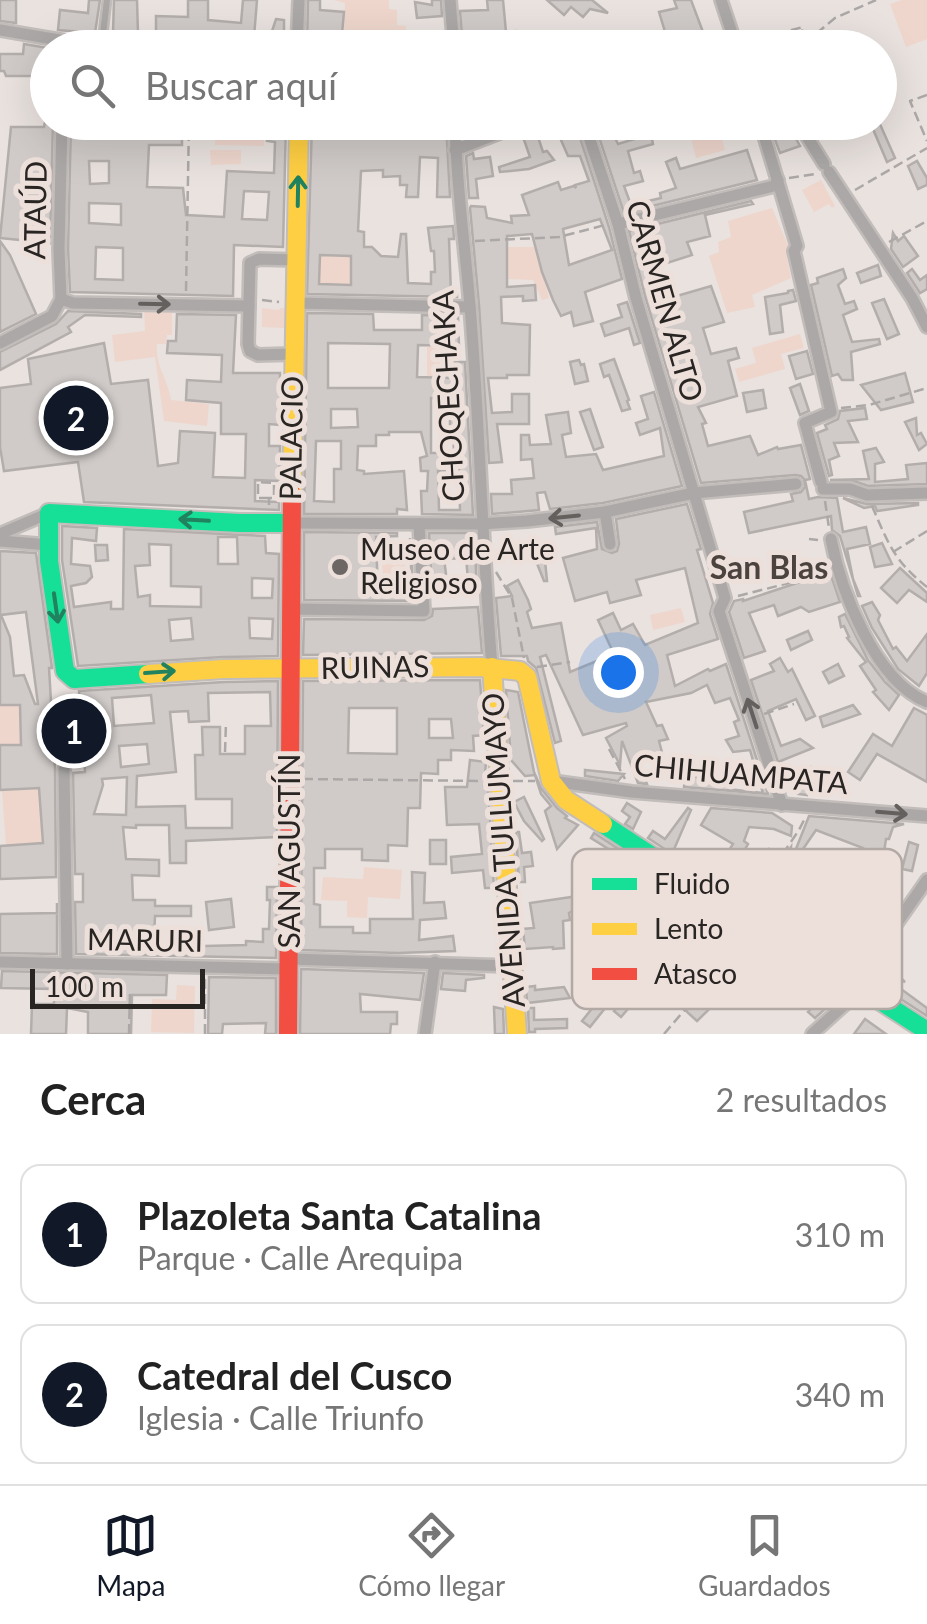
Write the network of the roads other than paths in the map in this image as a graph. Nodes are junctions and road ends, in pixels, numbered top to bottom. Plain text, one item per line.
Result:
1 (107, 0) edge
2 (299, 0) edge
3 (450, 0) edge
4 (721, 0) edge
5 (0, 30) edge
6 (103, 30) edge
7 (298, 30) edge
8 (452, 30) edge
9 (734, 30) edge
10 (30, 36) edge
11 (62, 140) edge
12 (299, 140) edge
13 (456, 140) edge
14 (482, 140) edge
15 (590, 140) edge
16 (766, 140) edge
17 (809, 140) edge
18 (456, 150) junction
19 (778, 180) junction
20 (617, 223) junction
21 (297, 260) junction
22 (61, 299) junction
23 (252, 303) junction
24 (296, 303) junction
25 (470, 307) junction
26 (927, 327) edge
27 (0, 343) edge
28 (293, 354) junction
29 (796, 484) dead end
30 (694, 493) junction
31 (927, 493) edge
32 (605, 512) junction
33 (48, 513) junction
34 (291, 522) junction
35 (419, 524) junction
36 (481, 524) junction
37 (0, 538) edge
38 (828, 540) road end
39 (610, 544) dead end
40 (49, 545) junction
41 (292, 609) junction
42 (492, 667) junction
43 (290, 669) junction
44 (927, 702) edge
45 (64, 770) dead end
46 (551, 781) junction
47 (782, 806) junction
48 (927, 816) edge
49 (640, 849) edge
50 (927, 880) edge
51 (902, 916) edge
52 (0, 962) edge
53 (435, 962) junction
54 (67, 964) junction
55 (289, 964) junction
56 (511, 966) junction
57 (839, 1009) edge
58 (894, 1009) edge
59 (927, 1031) edge
60 (288, 1034) edge
61 (426, 1034) edge
62 (517, 1034) edge
63 (812, 1034) edge

1 - 6 lane
2 - 7 street
3 - 8 street
4 - 9 street
5 - 10 street
11 - 22 street, ATAÚD
21 -> 12 street
13 - 18 street, CHOQECHAKA
14 - 18 street
15 - 20 street, CARMEN ALTO
16 - 19 street
17 - 26 street
18 - 25 street, CHOQECHAKA
19 - 20 street
19 - 31 street
20 - 30 street, CARMEN ALTO
21 - 23 street
21 - 24 street, PALACIO
22 -> 23 street
22 - 27 street
23 - 28 street
24 - 25 street
24 - 28 street, PALACIO
25 - 36 street, CHOQECHAKA
28 - 34 street, PALACIO
29 - 30 street
30 - 32 street
47 -> 30 street, CARMEN ALTO
32 -> 36 street
32 - 39 street
34 -> 33 street
33 - 37 street
33 - 40 street
34 - 35 street
34 - 41 street, PALACIO
35 - 36 street
35 - 41 street
36 - 42 street, CHOQECHAKA
37 - 40 street
38 - 44 street
40 -> 43 street, RUINAS
41 - 43 street, SAN AGUSTÍN
42 - 43 street, RUINAS
42 - 46 street, RUINAS
42 - 56 street, AVENIDA TULLUMAYO
43 - 55 street, SAN AGUSTÍN
45 - 54 street
46 - 47 street, CHIHUAMPATA
46 - 49 street
47 -> 48 street, CHIHUAMPATA
50 - 51 street
52 - 54 street, MARURI
53 - 55 street, MARURI
53 - 56 street, MARURI
53 - 61 street
54 - 55 street, MARURI
55 - 60 street, SAN AGUSTÍN
56 - 62 street, AVENIDA TULLUMAYO
57 - 63 street
58 - 59 street

